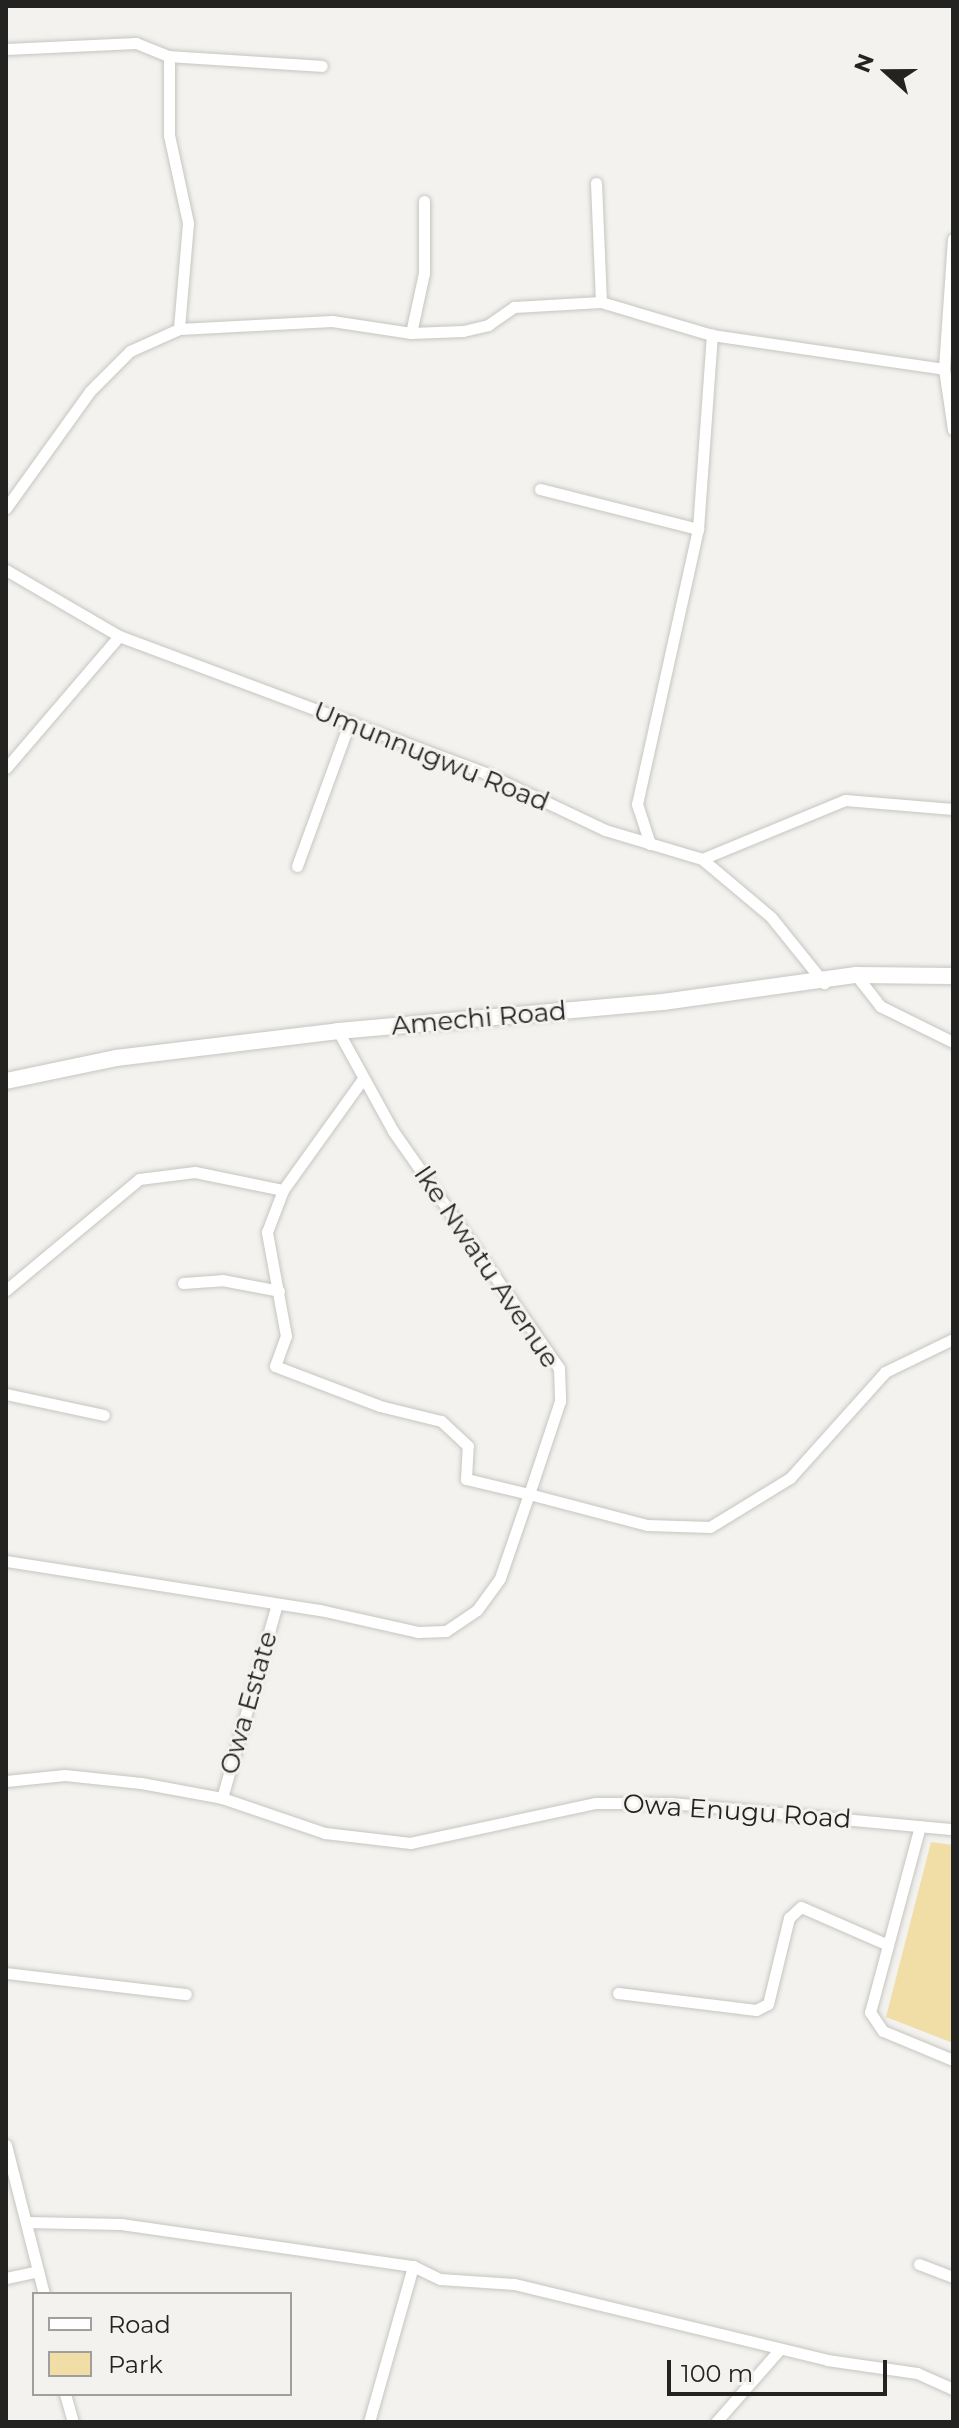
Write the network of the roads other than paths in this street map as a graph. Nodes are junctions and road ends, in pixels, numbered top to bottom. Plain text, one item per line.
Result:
1 (6, 49) edge
2 (169, 56) junction
3 (322, 66) dead end
4 (596, 183) dead end
5 (424, 201) dead end
6 (953, 239) edge
7 (601, 302) junction
8 (179, 329) junction
9 (411, 333) junction
10 (712, 335) junction
11 (944, 369) junction
12 (949, 382) edge
13 (953, 429) edge
14 (540, 489) dead end
15 (6, 508) edge
16 (698, 529) junction
17 (6, 570) edge
18 (119, 636) junction
19 (350, 721) junction
20 (6, 768) edge
21 (953, 809) edge
22 (650, 844) junction
23 (702, 859) junction
24 (297, 866) dead end
25 (856, 975) junction
26 (953, 976) edge
27 (824, 983) junction
28 (338, 1031) junction
29 (953, 1042) edge
30 (362, 1080) junction
31 (6, 1081) edge
32 (283, 1190) junction
33 (183, 1283) dead end
34 (6, 1290) edge
35 (279, 1291) junction
36 (953, 1339) edge
37 (6, 1394) edge
38 (104, 1415) dead end
39 (529, 1494) junction
40 (6, 1561) edge
41 (276, 1607) junction
42 (6, 1781) edge
43 (222, 1798) junction
44 (920, 1826) junction
45 (953, 1829) edge
46 (888, 1945) junction
47 (6, 1973) edge
48 (618, 1993) dead end
49 (186, 1994) dead end
50 (953, 2060) edge
51 (6, 2145) edge
52 (27, 2222) junction
53 (919, 2264) dead end
54 (413, 2266) junction
55 (38, 2271) junction
56 (953, 2277) edge
57 (6, 2278) edge
58 (43, 2292) edge
59 (780, 2349) junction
60 (953, 2389) edge
61 (66, 2396) edge
62 (73, 2422) edge
63 (369, 2422) edge
64 (716, 2422) edge

1 - 2 street
2 - 3 street
2 - 8 street
4 - 7 street
5 - 9 street
6 - 11 street
7 - 9 street
7 - 10 street
8 - 9 street
8 - 15 street
10 - 11 street
10 - 16 street
11 - 12 street
12 - 13 street
14 - 16 street
16 - 22 street
17 - 18 street, Umunnugwu Road
18 - 19 street, Umunnugwu Road
18 - 20 street
19 - 22 street, Umunnugwu Road
19 - 24 street
21 - 23 street
22 - 23 street, Umunnugwu Road
23 - 27 street, Umunnugwu Road
25 - 26 main road, Amechi Road
25 - 27 main road, Amechi Road
25 - 29 street
27 - 28 main road, Amechi Road
28 - 30 street, Ike Nwatu Avenue
28 - 31 main road, Amechi Road
30 - 32 street
30 - 39 street, Ike Nwatu Avenue
32 - 34 street
32 - 35 street
33 - 35 street
35 - 39 street
36 - 39 street
37 - 38 street
39 - 41 street, Ike Nwatu Avenue
40 - 41 street, Ike Nwatu Avenue
41 - 43 street, Owa Estate
42 - 43 street, Owa Enugu Road
43 - 44 street, Owa Enugu Road
44 - 45 street, Owa Enugu Road
44 - 46 street
46 - 48 street
46 - 50 street
47 - 49 street
51 - 52 street
52 - 54 street
52 - 55 street
53 - 56 street
54 - 59 street
54 - 63 street
55 - 57 street
55 - 58 street
59 - 60 street
59 - 64 street
61 - 62 street

